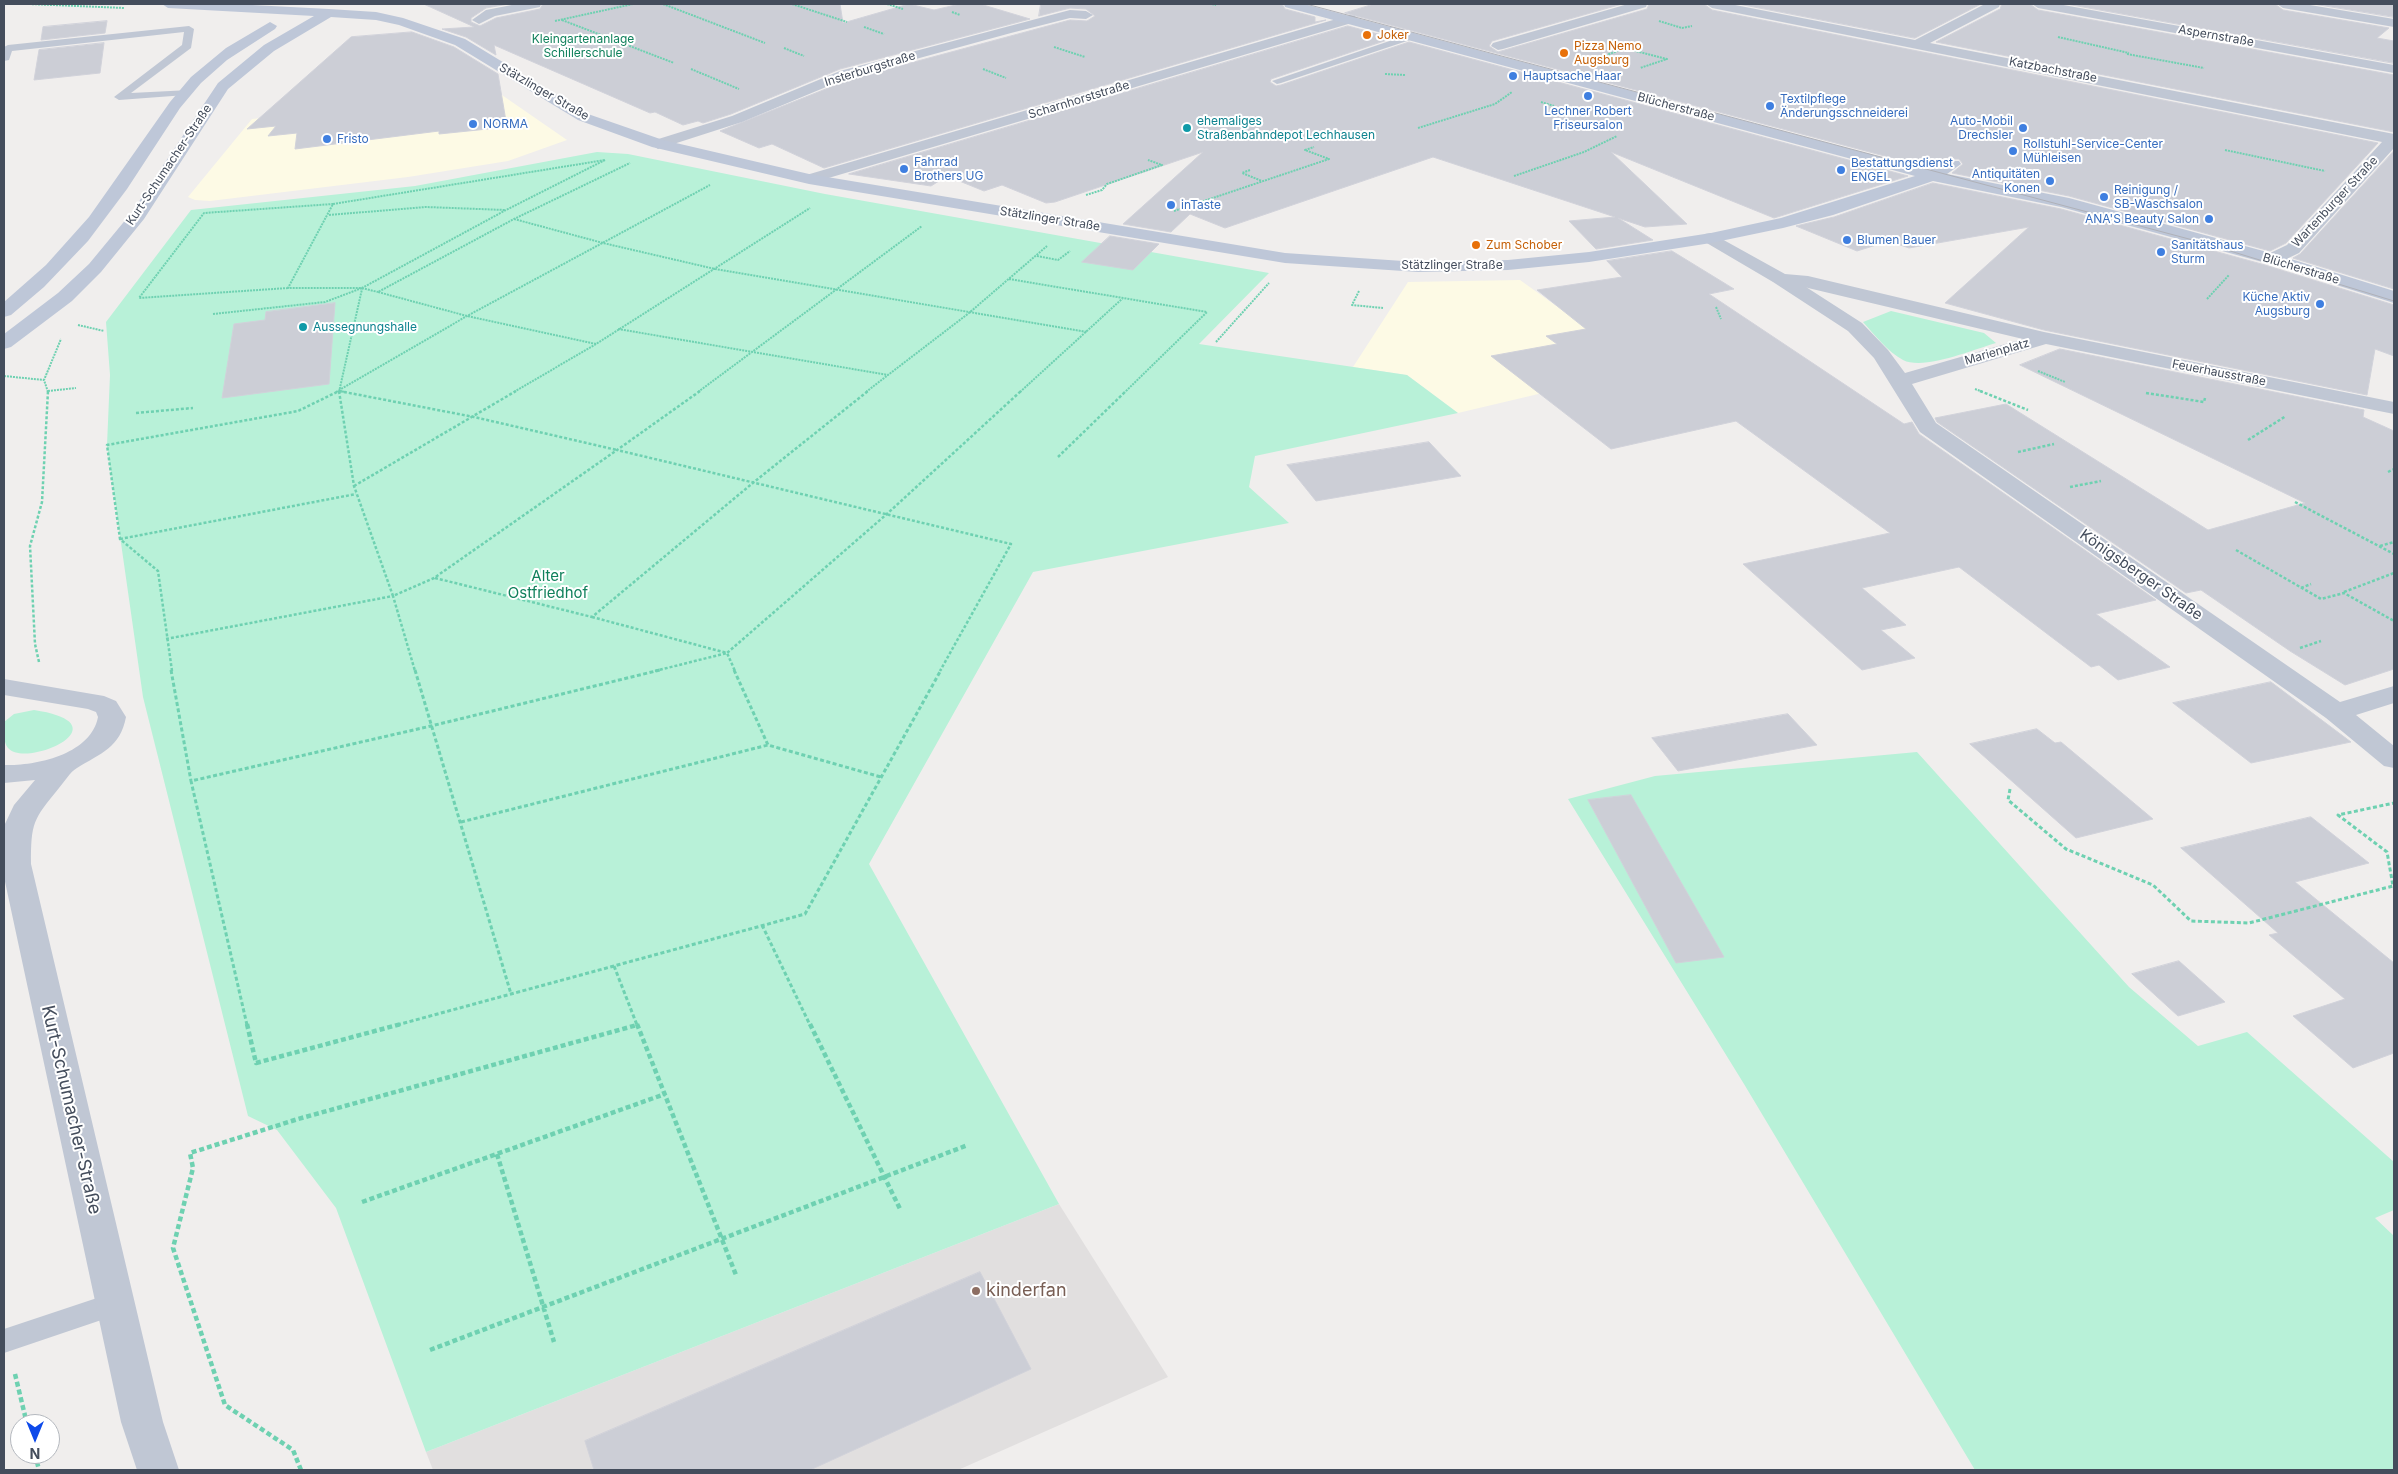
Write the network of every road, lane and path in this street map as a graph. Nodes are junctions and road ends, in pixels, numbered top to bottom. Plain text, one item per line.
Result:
1 (168, 4) edge
2 (311, 4) edge
3 (346, 4) edge
4 (535, 4) edge
5 (663, 4) edge
6 (792, 4) edge
7 (887, 4) edge
8 (1212, 4) edge
9 (1290, 4) edge
10 (1338, 4) edge
11 (1641, 4) edge
12 (1712, 4) edge
13 (1994, 4) edge
14 (2038, 4) edge
15 (2283, 4) edge
16 (1216, 5) dead end
17 (904, 9) dead end
18 (297, 11) junction
19 (329, 13) junction
20 (1086, 15) dead end
21 (562, 19) dead end
22 (1350, 19) junction
23 (479, 20) dead end
24 (847, 22) dead end
25 (2394, 23) edge
26 (864, 27) dead end
27 (884, 34) dead end
28 (1413, 36) junction
29 (2057, 37) dead end
30 (765, 43) dead end
31 (1918, 44) junction
32 (1498, 46) junction
33 (784, 48) dead end
34 (804, 56) dead end
35 (5, 58) dead end
36 (674, 63) dead end
37 (1578, 67) junction
38 (691, 68) dead end
39 (2204, 68) dead end
40 (983, 69) dead end
41 (2394, 69) edge
42 (1379, 74) dead end
43 (1405, 76) dead end
44 (1615, 76) junction
45 (1006, 78) dead end
46 (1277, 81) dead end
47 (1634, 81) dead end
48 (1508, 88) dead end
49 (186, 92) junction
50 (1538, 101) dead end
51 (774, 104) junction
52 (1554, 106) dead end
53 (1418, 128) dead end
54 (1617, 136) dead end
55 (2394, 139) edge
56 (658, 144) junction
57 (1314, 147) dead end
58 (2225, 150) dead end
59 (1148, 160) dead end
60 (1953, 164) joint
61 (638, 165) dead end
62 (1933, 168) junction
63 (1250, 170) dead end
64 (1514, 176) dead end
65 (2358, 178) junction
66 (809, 179) junction
67 (705, 180) dead end
68 (1263, 181) junction
69 (1085, 195) dead end
70 (1185, 202) dead end
71 (2063, 202) junction
72 (333, 204) junction
73 (816, 204) dead end
74 (1191, 204) junction
75 (506, 210) junction
76 (328, 215) junction
77 (514, 219) junction
78 (918, 221) dead end
79 (1123, 231) junction
80 (1711, 238) junction
81 (1040, 242) dead end
82 (603, 243) junction
83 (1285, 258) junction
84 (2272, 259) junction
85 (714, 269) junction
86 (1780, 278) junction
87 (1009, 279) junction
88 (288, 288) junction
89 (362, 288) junction
90 (836, 291) junction
91 (378, 292) junction
92 (1123, 298) junction
93 (2394, 298) edge
94 (1716, 307) dead end
95 (4, 311) edge
96 (969, 313) junction
97 (212, 314) dead end
98 (467, 316) junction
99 (1721, 319) dead end
100 (73, 324) dead end
101 (618, 329) junction
102 (104, 331) dead end
103 (1087, 332) junction
104 (2044, 338) junction
105 (1216, 342) dead end
106 (4, 343) edge
107 (596, 344) junction
108 (756, 351) junction
109 (1930, 372) junction
110 (888, 375) junction
111 (4, 376) edge
112 (1900, 381) junction
113 (76, 388) dead end
114 (2301, 389) junction
115 (48, 391) junction
116 (339, 391) junction
117 (193, 408) dead end
118 (2394, 408) edge
119 (2028, 410) dead end
120 (136, 413) dead end
121 (474, 417) junction
122 (2248, 440) dead end
123 (617, 450) junction
124 (1058, 458) dead end
125 (2394, 469) edge
126 (2388, 472) dead end
127 (754, 482) junction
128 (354, 486) junction
129 (356, 494) junction
130 (2295, 502) dead end
131 (888, 513) junction
132 (120, 539) junction
133 (2394, 542) edge
134 (2379, 546) junction
135 (2236, 550) dead end
136 (2248, 554) dead end
137 (2394, 554) edge
138 (2244, 555) junction
139 (2394, 573) edge
140 (434, 578) junction
141 (2312, 584) dead end
142 (2301, 588) junction
143 (2344, 592) junction
144 (394, 596) junction
145 (592, 617) junction
146 (2394, 621) edge
147 (166, 640) junction
148 (728, 653) junction
149 (39, 663) dead end
150 (4, 687) edge
151 (2394, 694) edge
152 (2336, 712) junction
153 (431, 726) junction
154 (768, 745) junction
155 (2394, 760) edge
156 (66, 762) junction
157 (4, 774) edge
158 (881, 777) junction
159 (191, 781) junction
160 (2010, 789) dead end
161 (2394, 803) edge
162 (461, 822) junction
163 (762, 926) junction
164 (614, 966) junction
165 (512, 994) junction
166 (637, 1025) junction
167 (665, 1094) junction
168 (968, 1145) dead end
169 (496, 1154) junction
170 (884, 1177) junction
171 (362, 1202) dead end
172 (901, 1211) dead end
173 (722, 1239) junction
174 (736, 1275) dead end
175 (115, 1304) junction
176 (544, 1307) junction
177 (5, 1341) edge
178 (554, 1342) dead end
179 (430, 1350) dead end
180 (24, 1414) edge
181 (158, 1470) edge
182 (301, 1470) edge

1 - 18 street, Stätzlinger Straße
2 - 18 street, Kurt-Schumacher-Straße
3 - 19 street, Kurt-Schumacher-Straße
4 - 23 street
5 - 30 path
6 - 24 path
7 - 17 path
8 - 16 path
9 - 22 street, Blücherstraße
10 - 32 street, Blücherstraße
11 - 32 street
12 - 31 street, Katzbachstraße
13 - 31 street
14 - 41 street, Aspernstraße
15 - 25 street
18 - 19 street, Stätzlinger Straße
18 - 49 street, Kurt-Schumacher-Straße
19 - 56 street, Stätzlinger Straße
19 - 106 street, Kurt-Schumacher-Straße
20 - 51 street, Insterburgstraße
21 - 36 path
22 - 28 street, Blücherstraße
22 - 66 street, Scharnhorststraße
26 - 27 path
28 - 46 lane
28 - 62 street, Blücherstraße
29 - 39 path
31 - 55 street, Katzbachstraße
32 - 37 street, Blücherstraße
33 - 34 path
35 - 49 lane
37 - 44 street, Blücherstraße
37 - 44 path
38 - 51 path
40 - 45 path
42 - 43 path
44 - 47 street, Blücherstraße
48 - 53 path
49 - 95 street, Kurt-Schumacher-Straße
50 - 52 path
51 - 56 street, Insterburgstraße
54 - 64 path
55 - 65 street, Wartenburger Straße
56 - 66 street, Stätzlinger Straße
57 - 68 path
58 - 65 path
59 - 69 path
60 - 62 street, Stätzlinger Straße
60 - 71 street, Blücherstraße
61 - 77 path
62 - 71 street, Blücherstraße
62 - 80 street, Stätzlinger Straße
63 - 68 path
65 - 84 street, Wartenburger Straße
66 - 79 street, Stätzlinger Straße
67 - 82 path
68 - 74 path
70 - 74 path
71 - 84 street, Blücherstraße
72 - 75 path
72 - 76 path
72 - 88 path
73 - 85 path
74 - 79 path
75 - 76 path
75 - 89 path
76 - 88 path
77 - 82 path
77 - 91 path
78 - 90 path
79 - 83 street, Stätzlinger Straße
80 - 83 street, Stätzlinger Straße
80 - 86 street, Marienplatz
81 - 87 path
82 - 85 path
82 - 98 path
83 - 105 path
84 - 93 street, Blücherstraße
85 - 90 path
85 - 101 path
86 - 104 street, Marienplatz
86 - 112 street, Marienplatz
87 - 92 path
87 - 96 path
88 - 89 path
89 - 91 path
89 - 97 path
89 - 116 path
90 - 96 path
90 - 108 path
91 - 98 path
92 - 103 path
92 - 124 path
94 - 99 path
96 - 103 path
96 - 110 path
98 - 107 path
98 - 116 path
100 - 102 path
101 - 107 path
101 - 108 path
103 - 131 path
104 - 109 street, Marienplatz
104 - 114 street, Feuerhausstraße
107 - 121 path
108 - 110 path
108 - 123 path
109 - 112 street, Marienplatz
109 - 119 path
110 - 127 path
111 - 115 path
112 - 152 street, Königsberger Straße
113 - 115 path
114 - 118 street, Feuerhausstraße
114 - 122 path
115 - 149 path
116 - 121 path
116 - 128 path
116 - 132 path
117 - 120 path
121 - 123 path
121 - 128 path
123 - 127 path
123 - 140 path
125 - 126 path
127 - 131 path
127 - 145 path
128 - 129 path
129 - 132 path
129 - 144 path
130 - 134 path
131 - 148 path
131 - 158 path
132 - 147 path
133 - 134 path
134 - 137 path
135 - 138 path
136 - 138 path
138 - 142 path
139 - 143 path
140 - 144 path
140 - 145 path
141 - 142 path
142 - 143 path
143 - 146 path
144 - 147 path
144 - 153 path
145 - 148 path
147 - 159 path
148 - 153 path
148 - 154 path
150 - 156 street, Kurt-Schumacher-Straße
151 - 152 street
152 - 155 street, Königsberger Straße
153 - 159 path
153 - 162 path
154 - 158 path
154 - 162 path
156 - 157 street, Kurt-Schumacher-Straße
156 - 175 street, Kurt-Schumacher-Straße
158 - 163 path
159 - 165 path
160 - 161 path
162 - 165 path
163 - 164 path
163 - 170 path
164 - 165 path
164 - 166 path
166 - 167 path
166 - 182 path
167 - 169 path
167 - 173 path
168 - 170 path
169 - 171 path
169 - 176 path
170 - 172 path
170 - 173 path
173 - 174 path
173 - 176 path
175 - 177 lane
175 - 181 street, Kurt-Schumacher-Straße
176 - 178 path
176 - 179 path
177 - 180 path

